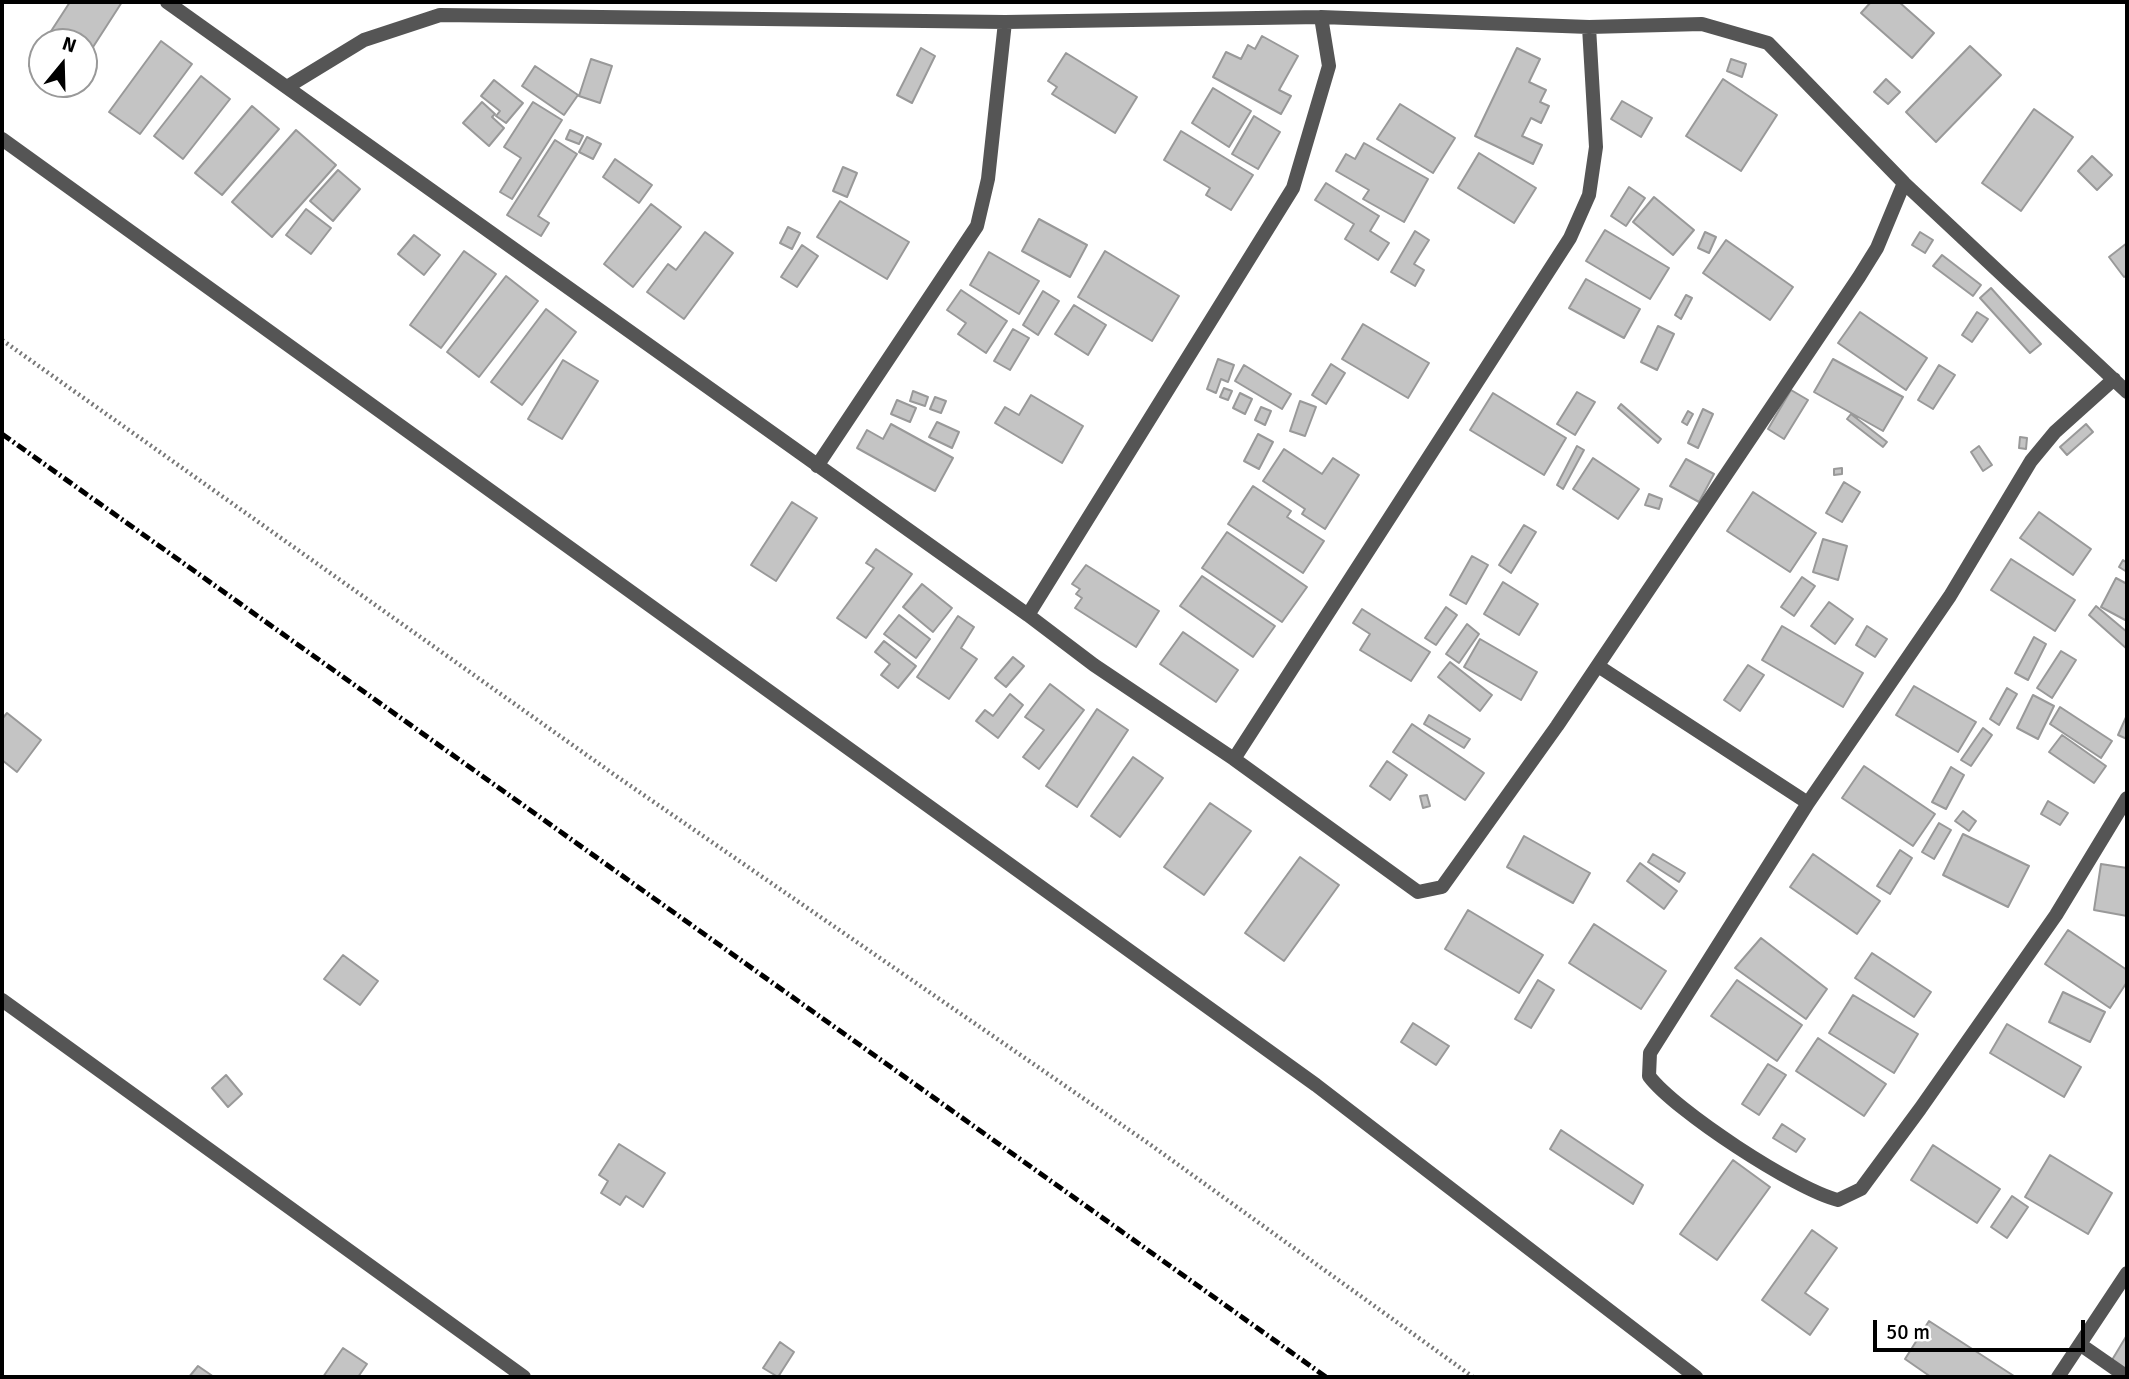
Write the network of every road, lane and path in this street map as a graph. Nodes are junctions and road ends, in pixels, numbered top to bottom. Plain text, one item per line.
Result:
1 (167, 2) edge
2 (1321, 17) junction
3 (1004, 22) junction
4 (1589, 27) junction
5 (287, 87) junction
6 (2, 139) edge
7 (1904, 183) junction
8 (2, 340) edge
9 (2114, 379) junction
10 (2127, 392) edge
11 (817, 466) junction
12 (1028, 615) junction
13 (1598, 666) junction
14 (1234, 759) junction
15 (2127, 798) edge
16 (1808, 803) junction
17 (2, 1000) edge
18 (2127, 1273) edge
19 (2081, 1345) junction
20 (524, 1377) edge
21 (1473, 1377) edge
22 (1696, 1377) edge
23 (2058, 1377) edge
24 (2127, 1377) edge

1 - 5 street
2 - 3 street
2 - 4 street
2 - 12 street
3 - 5 street
3 - 11 street
4 - 7 street
4 - 14 street
5 - 11 street
6 - 22 street
7 - 9 street
7 - 13 street
8 - 21 path
9 - 10 street
9 - 16 street
11 - 12 street
12 - 14 street
13 - 14 street
13 - 16 street
15 - 16 street
17 - 20 street
18 - 19 street
19 - 23 street
19 - 24 street

